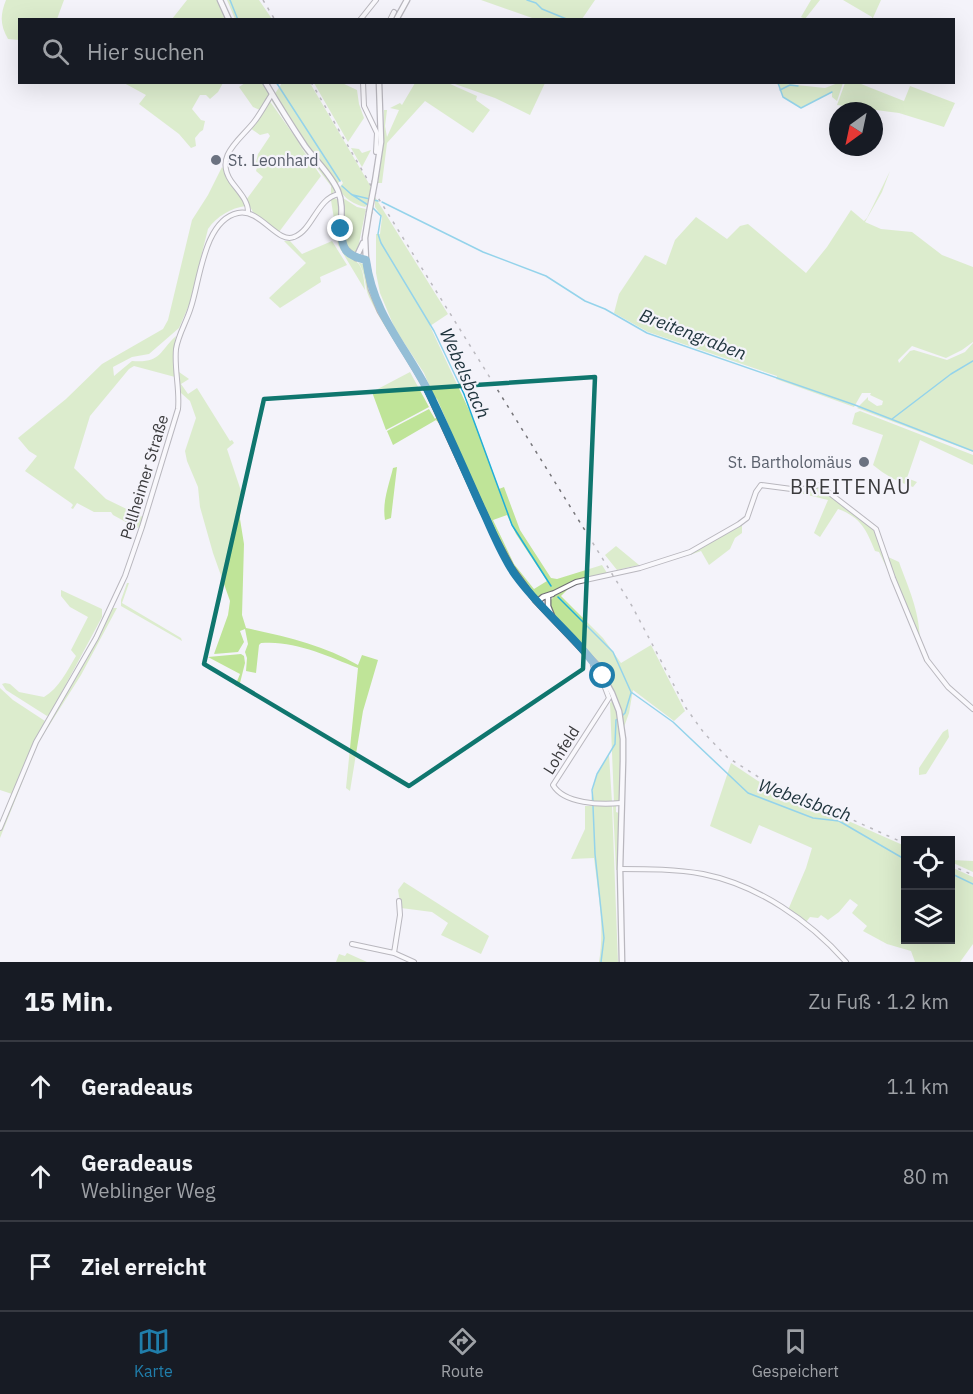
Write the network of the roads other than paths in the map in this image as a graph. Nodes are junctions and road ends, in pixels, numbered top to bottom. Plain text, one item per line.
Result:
1 (220, 0) edge
2 (376, 0) edge
3 (407, 0) edge
4 (394, 12) dead end
5 (228, 18) edge
6 (362, 18) edge
7 (391, 18) edge
8 (397, 18) edge
9 (266, 84) edge
10 (363, 84) edge
11 (379, 84) edge
12 (272, 94) junction
13 (378, 154) junction
14 (339, 194) junction
15 (249, 213) junction
16 (365, 238) junction
17 (356, 258) junction
18 (366, 260) junction
19 (550, 596) junction
20 (538, 603) junction
21 (553, 619) junction
22 (596, 664) junction
23 (973, 709) edge
24 (621, 803) junction
25 (0, 828) edge
26 (620, 869) junction
27 (399, 902) dead end
28 (352, 944) dead end
29 (394, 953) junction
30 (414, 962) edge
31 (622, 962) edge
32 (846, 962) edge

1 - 5 main road
2 - 6 street
3 - 8 main road
4 - 7 street
9 - 12 main road
10 - 13 street
11 - 13 main road
12 - 14 main road
12 - 15 street
13 - 16 main road, bridge
14 - 15 street
14 - 17 main road
15 - 25 street, Pellheimer Straße
16 - 17 main road
16 - 18 main road
17 - 18 main road
18 - 20 main road
19 - 20 main road
19 - 21 main road
19 - 23 street
20 - 21 main road
21 - 22 main road
22 - 24 main road
22 - 24 street, Lohfeld
24 - 26 main road
26 - 31 main road
26 - 32 street
27 - 29 street
28 - 29 street
29 - 30 street

